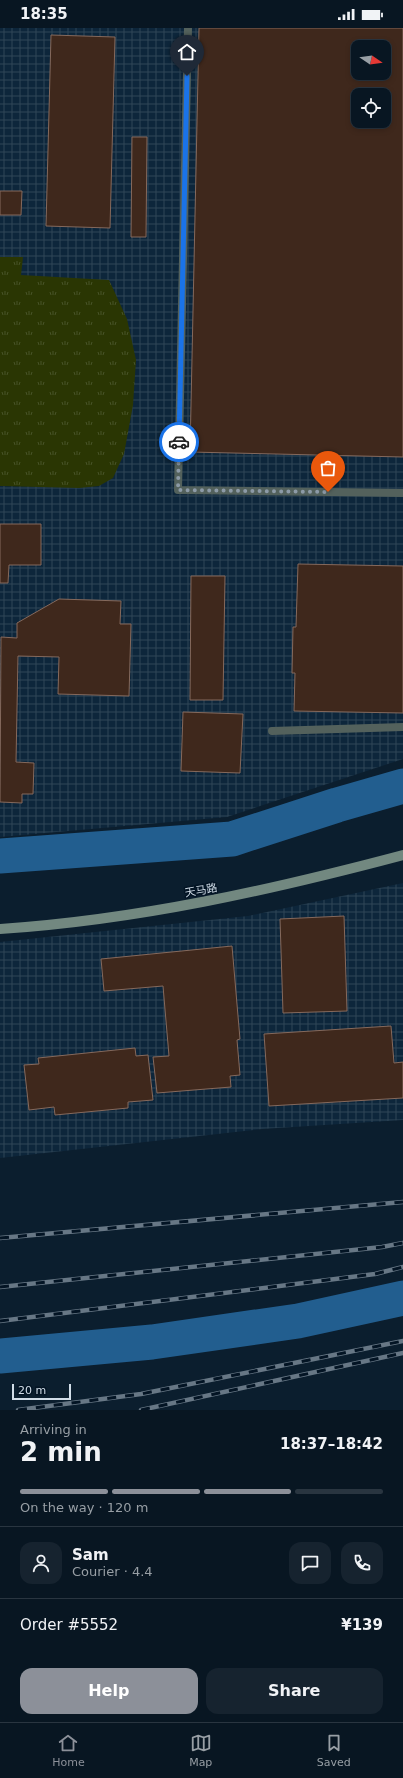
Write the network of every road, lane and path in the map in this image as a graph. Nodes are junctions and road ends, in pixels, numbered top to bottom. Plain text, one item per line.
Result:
1 (188, 28) edge
2 (403, 493) edge
3 (403, 727) edge
4 (272, 731) dead end
5 (403, 855) edge
6 (0, 929) edge

1 - 2 lane
3 - 4 lane
5 - 6 street, 天马路

